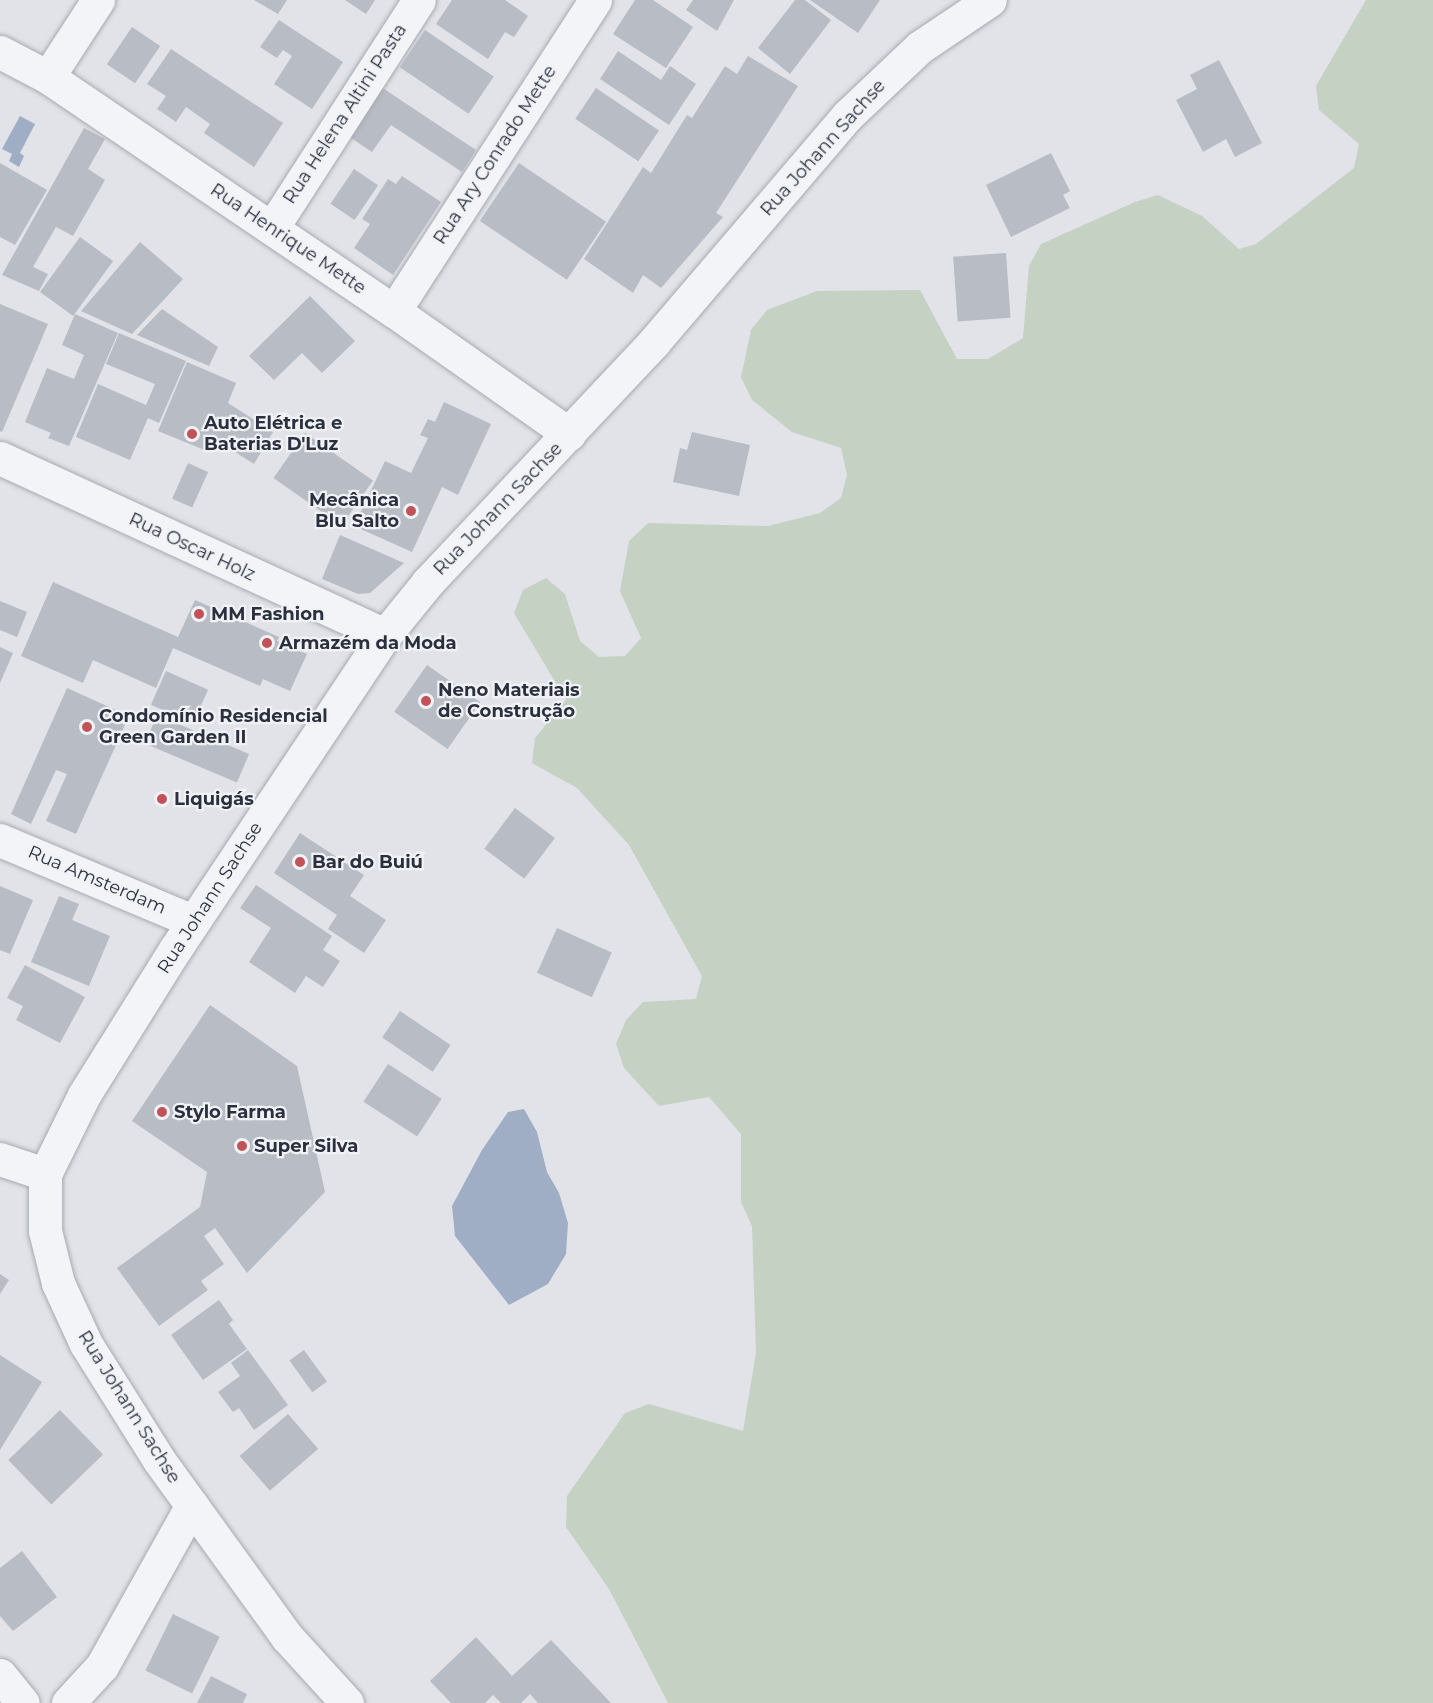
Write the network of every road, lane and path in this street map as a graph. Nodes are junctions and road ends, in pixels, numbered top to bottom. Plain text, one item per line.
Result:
1 (98, 0) edge
2 (419, 0) edge
3 (595, 0) edge
4 (990, 0) edge
5 (0, 52) edge
6 (48, 77) junction
7 (272, 228) junction
8 (394, 311) junction
9 (569, 434) junction
10 (0, 458) edge
11 (385, 635) junction
12 (0, 840) edge
13 (193, 921) junction
14 (0, 1159) edge
15 (45, 1174) junction
16 (192, 1505) junction
17 (0, 1675) edge
18 (23, 1703) edge
19 (68, 1703) edge
20 (347, 1703) edge

1 - 6 street
2 - 7 street, Rua Helena Altini Pasta
3 - 8 street, Rua Ary Conrado Mette
4 - 9 street, Rua Johann Sachse
5 - 6 street, Rua Henrique Mette
6 - 7 street, Rua Henrique Mette
7 - 8 street, Rua Henrique Mette
8 - 9 street, Rua Henrique Mette
9 - 11 street, Rua Johann Sachse
10 - 11 street, Rua Oscar Holz
11 - 13 street, Rua Johann Sachse
12 - 13 street, Rua Amsterdam
13 - 15 street, Rua Johann Sachse
14 - 15 street
15 - 16 street, Rua Johann Sachse
16 - 19 street
16 - 20 street, Rua Johann Sachse
17 - 18 street

